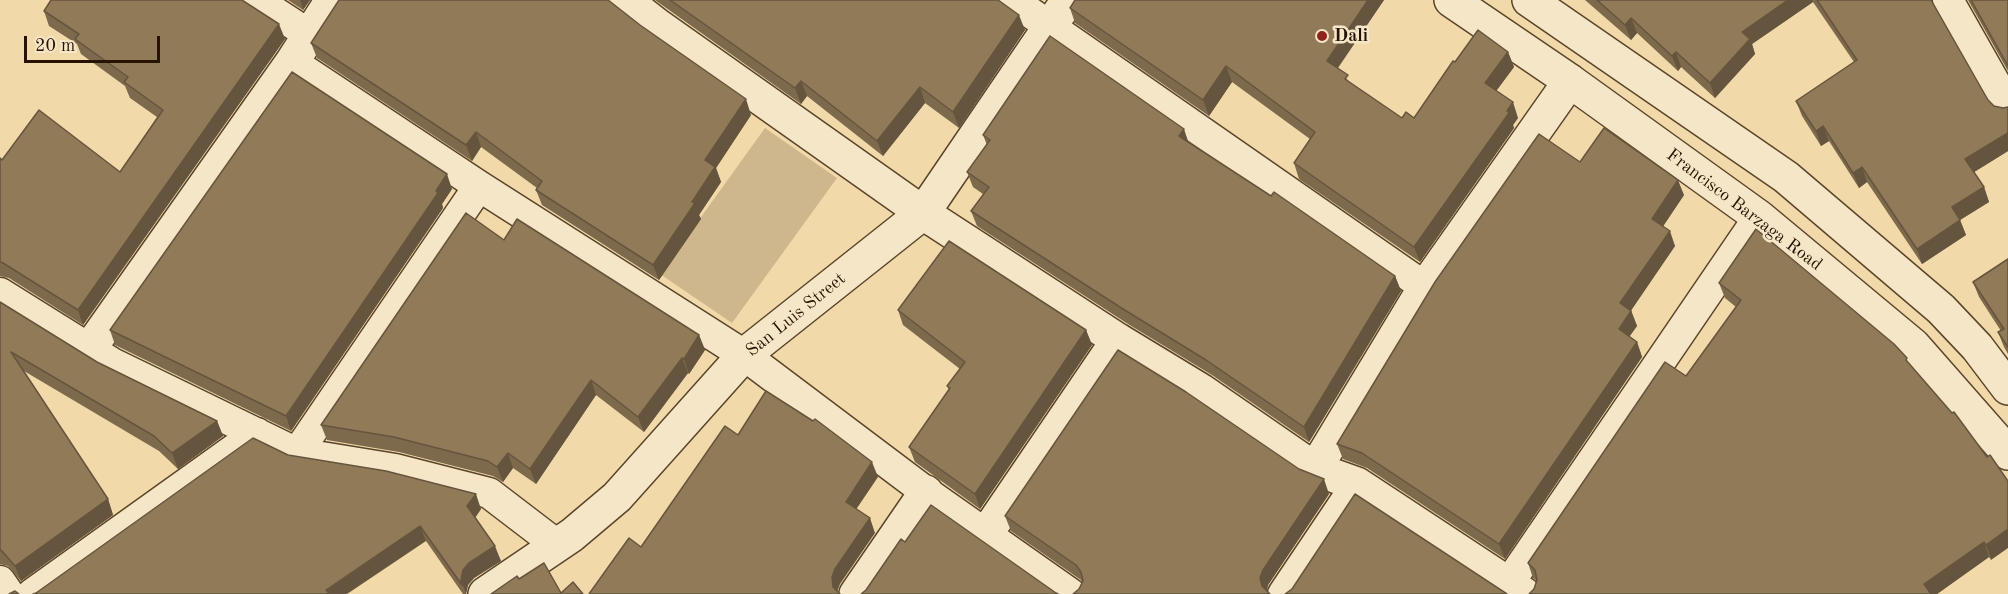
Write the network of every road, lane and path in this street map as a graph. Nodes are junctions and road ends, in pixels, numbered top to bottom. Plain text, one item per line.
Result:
1 (256, 0) edge
2 (332, 0) edge
3 (625, 0) edge
4 (1012, 0) edge
5 (1529, 0) edge
6 (1948, 0) edge
7 (1456, 1) edge
8 (1059, 13) edge
9 (310, 35) junction
10 (292, 62) junction
11 (1570, 81) junction
12 (2008, 106) edge
13 (479, 186) junction
14 (923, 213) junction
15 (1759, 217) junction
16 (1425, 287) junction
17 (0, 293) edge
18 (1118, 340) junction
19 (90, 348) junction
20 (744, 355) junction
21 (2008, 388) edge
22 (257, 432) junction
23 (297, 453) junction
24 (2008, 453) edge
25 (1315, 469) junction
26 (1357, 484) junction
27 (926, 492) junction
28 (986, 534) junction
29 (557, 545) junction
30 (0, 581) edge
31 (1516, 589) edge
32 (9, 594) edge
33 (32, 594) edge
34 (485, 594) edge
35 (856, 594) edge
36 (1071, 594) edge
37 (1283, 594) edge

1 - 9 street
2 - 9 street
3 - 14 street
4 - 8 street
5 - 21 street
6 - 12 street
7 - 11 street, Francisco Barzaga Road
8 - 14 street, San Luis Street
8 - 16 street
9 - 10 street
10 - 13 street
10 - 19 street
11 - 15 street, Francisco Barzaga Road
11 - 16 street
13 - 20 street
13 - 23 street
14 - 18 street
14 - 20 street, San Luis Street
15 - 24 street, Francisco Barzaga Road
15 - 31 street
16 - 25 street
17 - 19 street
18 - 25 street
18 - 28 street
19 - 22 street
20 - 27 street
20 - 29 street, San Luis Street
22 - 23 street
22 - 33 street
23 - 29 street
25 - 26 street
26 - 31 street
26 - 37 street
27 - 28 street
27 - 35 street
28 - 36 street
29 - 34 street, San Luis Street
30 - 32 street

